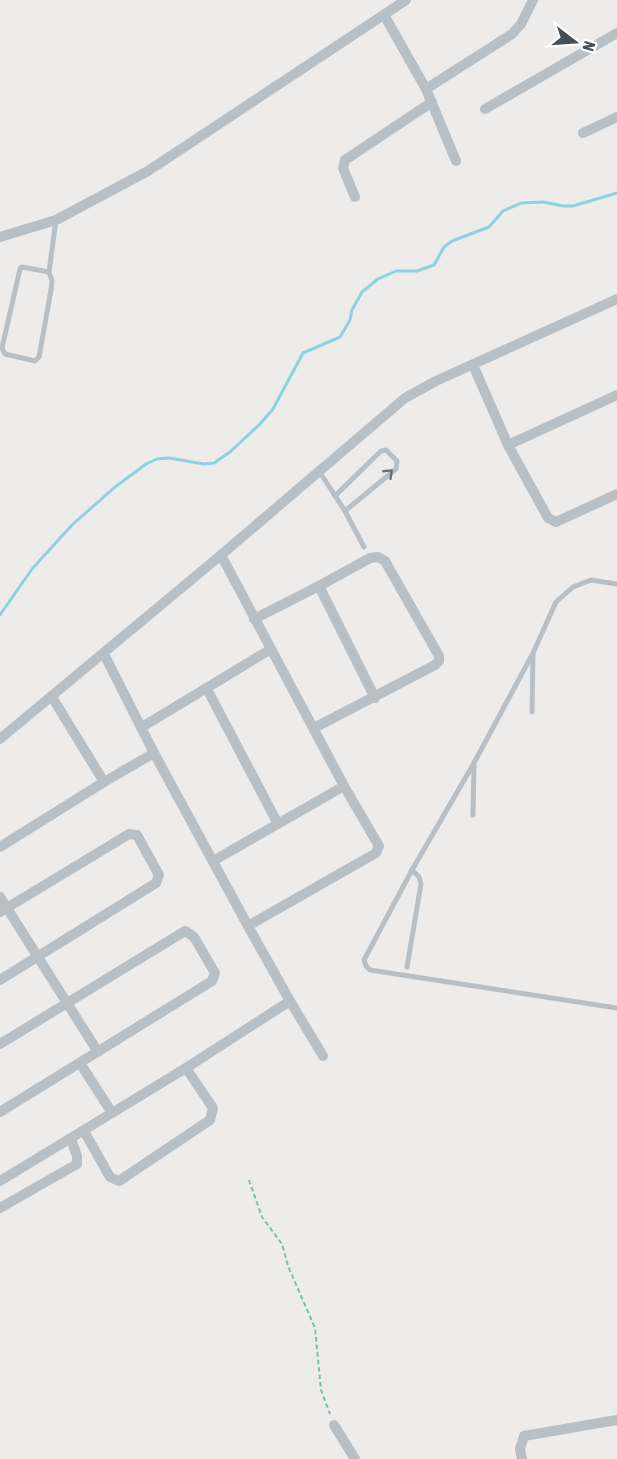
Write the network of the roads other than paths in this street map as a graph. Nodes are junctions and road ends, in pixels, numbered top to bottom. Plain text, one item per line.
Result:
1 (406, 0) edge
2 (533, 0) edge
3 (384, 15) junction
4 (617, 33) edge
5 (426, 89) junction
6 (432, 102) junction
7 (485, 109) dead end
8 (617, 117) edge
9 (583, 133) dead end
10 (456, 161) dead end
11 (355, 197) dead end
12 (56, 220) junction
13 (0, 237) edge
14 (48, 272) junction
15 (617, 299) edge
16 (473, 365) junction
17 (617, 395) edge
18 (508, 445) junction
19 (320, 471) junction
20 (617, 494) edge
21 (335, 496) junction
22 (345, 511) junction
23 (364, 547) dead end
24 (221, 555) junction
25 (617, 584) edge
26 (319, 586) junction
27 (254, 619) junction
28 (271, 649) junction
29 (533, 653) junction
30 (104, 654) junction
31 (207, 689) junction
32 (52, 697) junction
33 (375, 698) junction
34 (532, 712) dead end
35 (142, 727) junction
36 (314, 728) junction
37 (0, 739) edge
38 (154, 753) junction
39 (474, 763) junction
40 (104, 782) junction
41 (344, 786) junction
42 (473, 815) dead end
43 (278, 824) junction
44 (0, 847) edge
45 (213, 861) junction
46 (412, 870) junction
47 (0, 897) edge
48 (3, 910) edge
49 (248, 926) junction
50 (37, 957) junction
51 (407, 967) dead end
52 (0, 980) edge
53 (290, 1001) junction
54 (68, 1002) junction
55 (617, 1008) edge
56 (0, 1044) edge
57 (98, 1052) junction
58 (323, 1056) dead end
59 (80, 1063) junction
60 (186, 1068) junction
61 (0, 1112) edge
62 (112, 1113) junction
63 (84, 1131) junction
64 (71, 1139) junction
65 (0, 1181) edge
66 (0, 1208) edge
67 (617, 1420) edge
68 (334, 1425) road end
69 (356, 1459) edge
70 (522, 1459) edge

1 - 3 street
2 - 5 street
3 - 5 street
3 - 12 street
4 - 7 street
5 - 6 street
6 - 10 street
6 - 11 street
8 - 9 street
12 - 13 street
12 - 14 lane
14 - 14 lane
15 - 16 street
16 - 18 street
16 - 19 street
17 - 18 street
18 - 20 street
19 - 21 lane
19 - 24 street
21 - 22 lane
22 -> 21 lane
22 - 23 lane
24 - 27 street
24 - 30 street
25 - 29 lane
26 - 27 street
26 - 33 street
26 - 33 street
27 - 28 street
28 - 31 street
28 - 36 street
29 - 34 lane
29 - 39 lane
30 - 32 street
30 - 35 street
31 - 35 street
31 - 43 street
32 - 37 street
32 - 40 street
33 - 36 street
35 - 38 street
36 - 41 street
38 - 40 street
38 - 45 street
39 - 42 lane
39 - 46 lane
40 - 44 street
41 - 43 street
41 - 49 street
43 - 45 street
45 - 49 street
46 - 51 lane
46 - 55 lane
47 - 48 street
48 - 50 street
48 - 50 street
49 - 53 street
50 - 52 street
50 - 54 street
53 - 58 street
53 - 60 street
54 - 56 street
54 - 57 street
54 - 57 street
57 - 59 street
59 - 61 street
59 - 62 street
60 - 62 street
60 - 63 street
62 - 63 street
63 - 64 street
64 - 65 street
64 - 66 street
67 - 70 street
68 - 69 street

